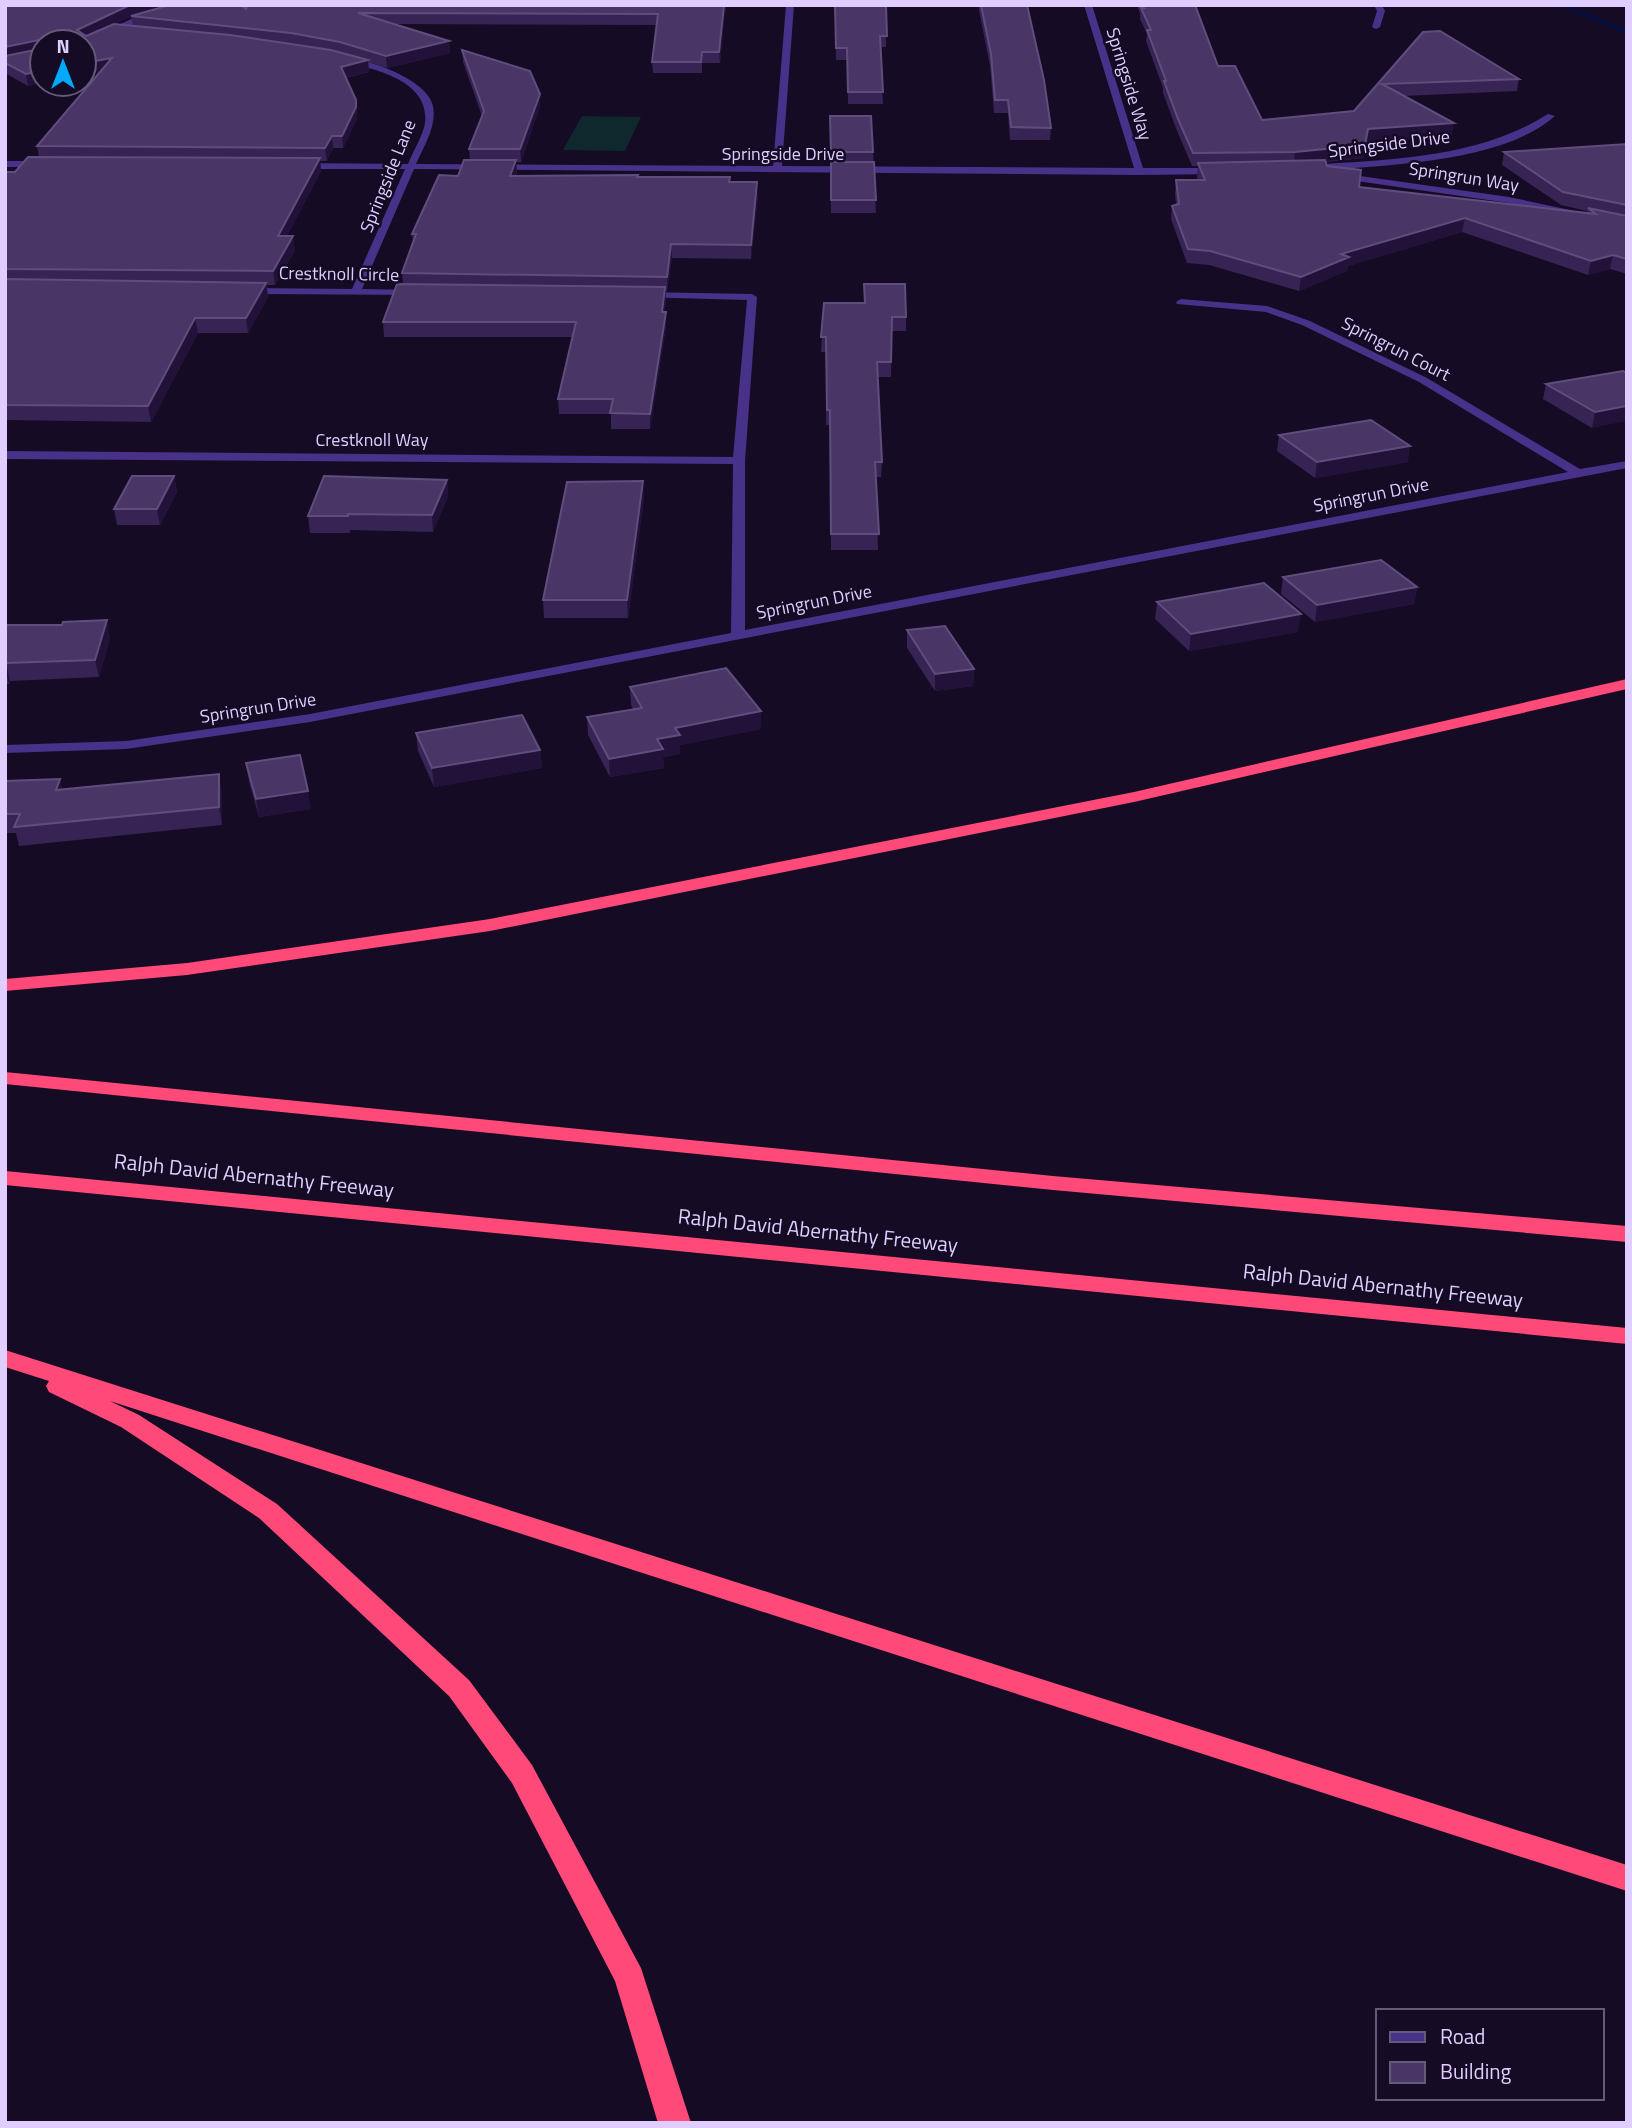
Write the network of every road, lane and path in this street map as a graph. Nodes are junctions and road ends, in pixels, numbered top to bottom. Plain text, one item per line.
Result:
1 (197, 5) edge
2 (790, 5) edge
3 (1088, 5) edge
4 (1378, 5) edge
5 (1376, 27) dead end
6 (115, 30) junction
7 (129, 32) edge
8 (98, 37) edge
9 (340, 58) edge
10 (1551, 116) dead end
11 (5, 164) edge
12 (58, 164) edge
13 (289, 166) edge
14 (411, 167) junction
15 (776, 169) junction
16 (1294, 170) joint
17 (1224, 171) edge
18 (1140, 172) junction
19 (1627, 225) edge
20 (235, 291) edge
21 (356, 292) junction
22 (425, 293) edge
23 (629, 295) edge
24 (1181, 302) dead end
25 (5, 455) edge
26 (739, 461) junction
27 (1627, 464) edge
28 (1578, 473) junction
29 (738, 635) junction
30 (1627, 684) edge
31 (5, 749) edge
32 (5, 985) edge
33 (5, 1078) edge
34 (5, 1178) edge
35 (1627, 1234) edge
36 (1627, 1336) edge
37 (5, 1359) edge
38 (1627, 1878) edge
39 (675, 2123) edge

1 - 6 street
2 - 15 street
3 - 18 street, Springside Way
4 - 5 street
6 - 7 street
6 - 8 street
9 - 14 street, Springside Lane
10 - 16 street, Springside Drive
11 - 12 street
13 - 14 street, Springside Drive
14 - 15 street, Springside Drive
14 - 21 street, Springside Lane
15 - 18 street, Springside Drive
16 - 19 street, Springrun Way
17 - 18 street, Springside Drive
20 - 21 street, Crestknoll Circle
21 - 22 street, Crestknoll Circle
23 - 26 street
24 - 28 street, Springrun Court
25 - 26 street, Crestknoll Way
26 - 29 street
27 - 28 street, Springrun Drive
28 - 29 street, Springrun Drive
29 - 31 street, Springrun Drive
30 - 32 highway
33 - 35 highway
34 - 36 highway, Ralph David Abernathy Freeway
37 - 38 highway
37 - 39 highway

